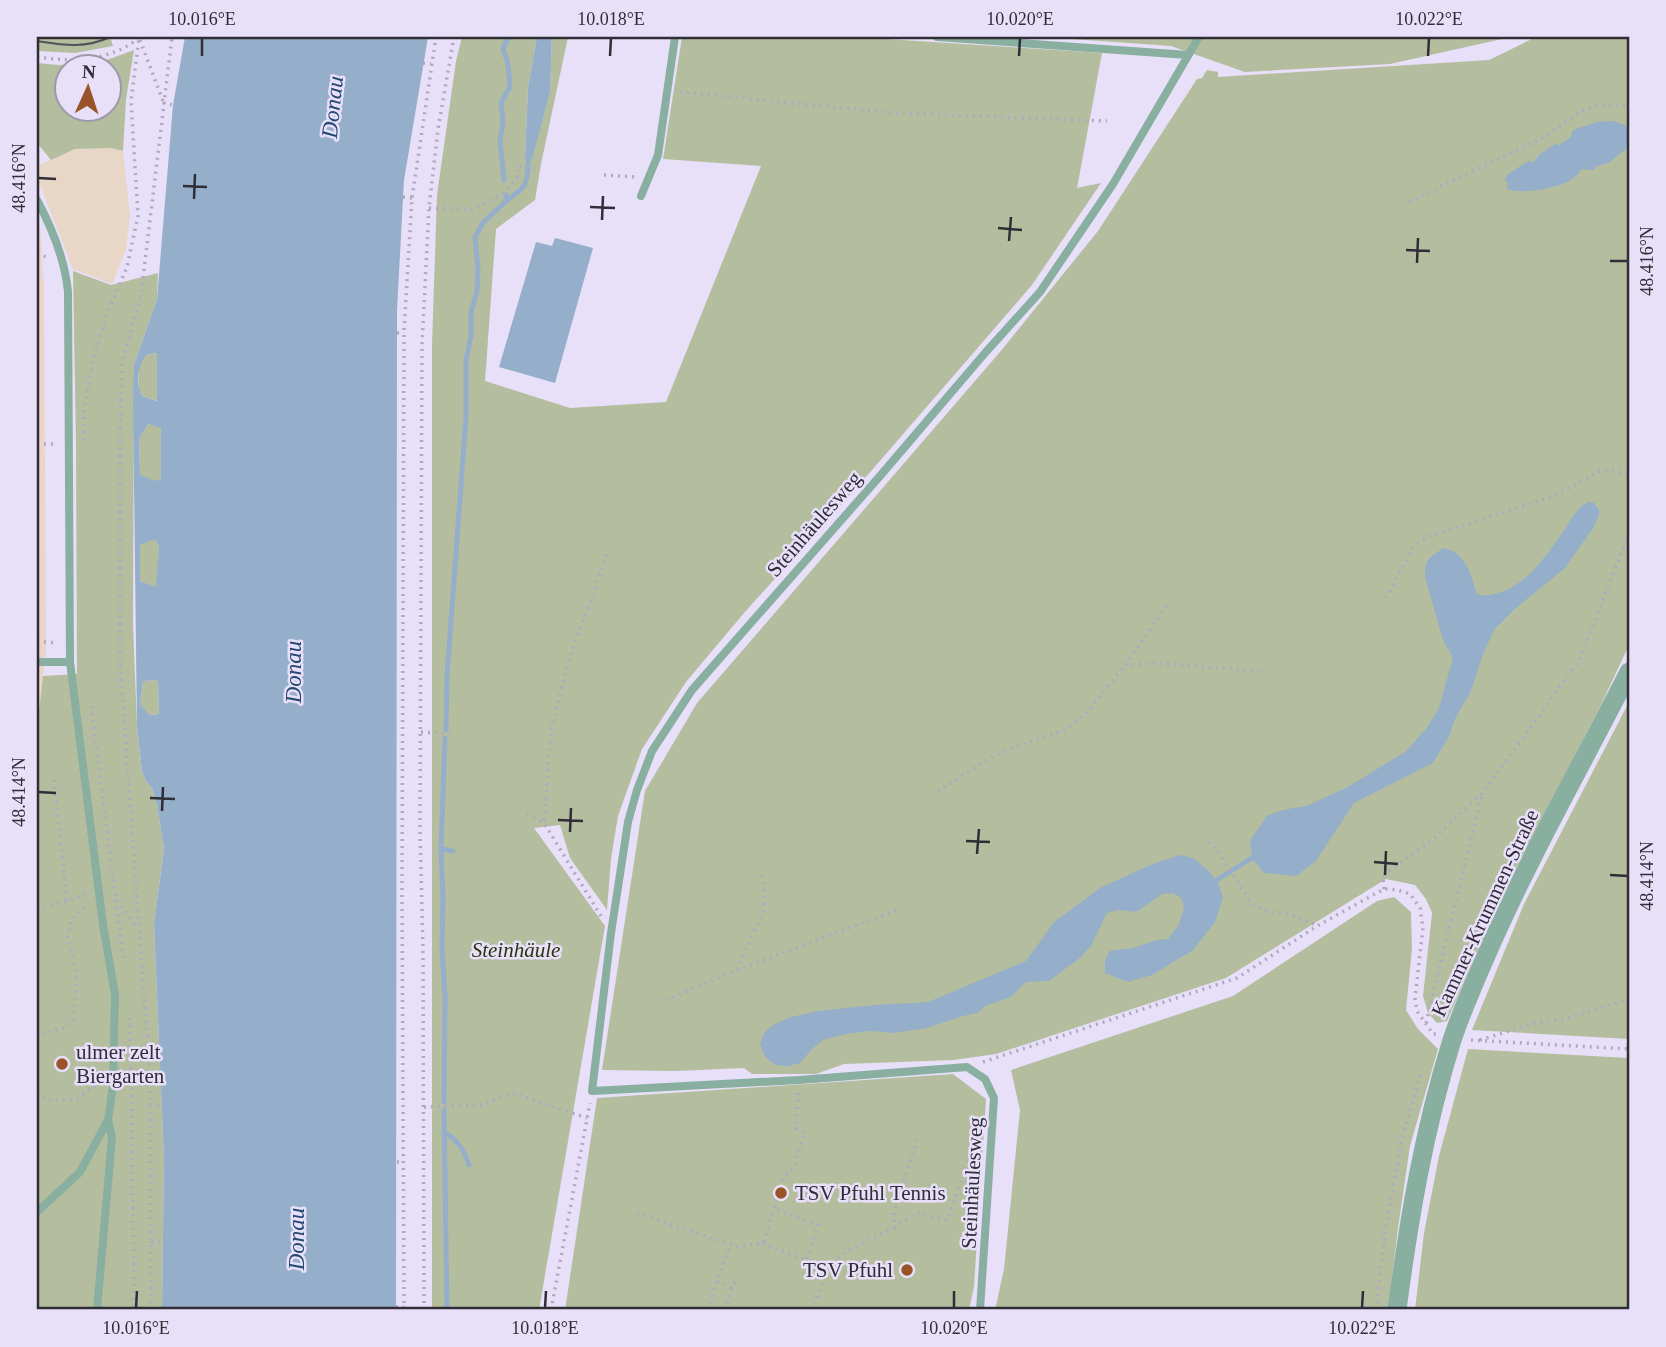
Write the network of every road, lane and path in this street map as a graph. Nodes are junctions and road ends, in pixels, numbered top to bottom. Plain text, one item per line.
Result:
1 (172, 37) edge
2 (436, 37) edge
3 (454, 37) edge
4 (675, 37) edge
5 (937, 37) edge
6 (1199, 37) edge
7 (140, 38) edge
8 (1188, 55) junction
9 (37, 57) edge
10 (423, 63) dead end
11 (431, 64) junction
12 (667, 91) junction
13 (163, 103) junction
14 (173, 105) dead end
15 (1629, 107) edge
16 (1107, 121) dead end
17 (541, 169) dead end
18 (604, 175) dead end
19 (649, 178) junction
20 (641, 196) dead end
21 (403, 197) dead end
22 (412, 198) junction
23 (37, 200) edge
24 (1409, 202) dead end
25 (429, 208) junction
26 (404, 332) junction
27 (397, 333) dead end
28 (37, 444) edge
29 (68, 445) junction
30 (84, 448) dead end
31 (397, 469) dead end
32 (402, 469) junction
33 (1629, 474) edge
34 (1629, 534) edge
35 (607, 552) dead end
36 (1386, 598) dead end
37 (1170, 601) dead end
38 (397, 609) dead end
39 (403, 609) junction
40 (37, 641) edge
41 (69, 644) junction
42 (37, 662) edge
43 (70, 662) junction
44 (1125, 665) junction
45 (1266, 672) dead end
46 (1629, 673) edge
47 (90, 704) dead end
48 (421, 732) junction
49 (456, 734) dead end
50 (402, 752) junction
51 (397, 753) dead end
52 (54, 780) dead end
53 (938, 791) dead end
54 (1483, 792) junction
55 (527, 814) dead end
56 (544, 823) junction
57 (1208, 842) dead end
58 (760, 870) dead end
59 (1384, 889) junction
60 (99, 892) junction
61 (67, 900) junction
62 (117, 900) junction
63 (37, 909) edge
64 (897, 910) dead end
65 (1317, 926) junction
66 (139, 930) junction
67 (611, 933) junction
68 (124, 962) dead end
69 (735, 971) junction
70 (1629, 999) edge
71 (666, 1000) dead end
72 (128, 1008) dead end
73 (397, 1021) dead end
74 (404, 1021) junction
75 (1426, 1023) junction
76 (1433, 1034) dead end
77 (37, 1039) edge
78 (148, 1049) junction
79 (1629, 1049) edge
80 (131, 1050) junction
81 (967, 1067) junction
82 (799, 1080) junction
83 (113, 1085) junction
84 (592, 1091) junction
85 (37, 1094) edge
86 (150, 1105) junction
87 (161, 1106) dead end
88 (424, 1107) junction
89 (587, 1118) junction
90 (108, 1120) junction
91 (917, 1140) dead end
92 (973, 1150) dead end
93 (397, 1162) dead end
94 (404, 1162) junction
95 (774, 1209) junction
96 (37, 1212) edge
97 (637, 1213) dead end
98 (894, 1228) junction
99 (151, 1242) junction
100 (162, 1243) dead end
101 (760, 1244) junction
102 (730, 1245) junction
103 (806, 1260) junction
104 (827, 1267) junction
105 (737, 1276) dead end
106 (717, 1282) junction
107 (732, 1288) junction
108 (396, 1307) dead end
109 (404, 1308) edge
110 (97, 1310) edge
111 (134, 1310) edge
112 (151, 1310) edge
113 (424, 1310) edge
114 (551, 1310) edge
115 (706, 1310) edge
116 (724, 1310) edge
117 (813, 1310) edge
118 (980, 1310) edge
119 (1397, 1310) edge

1 - 13 path
2 - 11 path
3 - 25 path
4 - 12 lane
5 - 8 lane
6 - 8 lane, Steinhäulesweg
7 - 9 path
7 - 13 path
7 - 30 path
8 - 67 lane, Steinhäulesweg
10 - 11 path
11 - 22 path
12 - 16 path
12 - 19 lane
13 - 14 path
13 - 66 path
15 - 24 path
17 - 25 path
18 - 19 path
19 - 20 lane
21 - 22 path
22 - 26 path
23 - 29 lane
25 - 48 path
26 - 27 path
26 - 32 path
28 - 29 path
29 - 41 lane
31 - 32 path
32 - 39 path
33 - 36 path
34 - 54 path
35 - 56 path
37 - 44 path
38 - 39 path
39 - 50 path
40 - 41 path
41 - 43 lane
42 - 43 lane
43 - 60 lane
44 - 45 path
44 - 53 path
46 - 119 street, Kammer-Krummen-Straße
47 - 62 path
48 - 49 path
48 - 88 path
50 - 51 path
50 - 74 path
52 - 61 path
54 - 59 path
54 - 75 path
55 - 56 path
56 - 67 path
57 - 65 path
58 - 69 path
59 - 65 path
59 - 75 path
60 - 61 path
60 - 77 path
60 - 83 lane
61 - 63 path
62 - 66 path
62 - 68 path
64 - 69 path
65 - 81 path
66 - 78 path
67 - 84 lane, Steinhäulesweg
69 - 71 path
70 - 79 path
72 - 80 path
73 - 74 path
74 - 94 path
75 - 76 path
78 - 80 path
78 - 86 path
80 - 111 path
81 - 82 lane
81 - 118 lane, Steinhäulesweg
82 - 84 lane
82 - 95 path
83 - 85 path
83 - 90 lane
84 - 89 path
86 - 87 path
86 - 99 path
88 - 89 path
88 - 113 path
89 - 114 path
90 - 96 lane
90 - 110 lane
91 - 98 path
92 - 98 path
93 - 94 path
94 - 109 path
95 - 101 path
95 - 103 path
97 - 102 path
98 - 104 path
99 - 100 path
99 - 112 path
101 - 102 path
101 - 103 path
102 - 106 path
103 - 104 path
104 - 117 path
105 - 107 path
106 - 107 path
106 - 115 path
107 - 116 path
108 - 109 path

